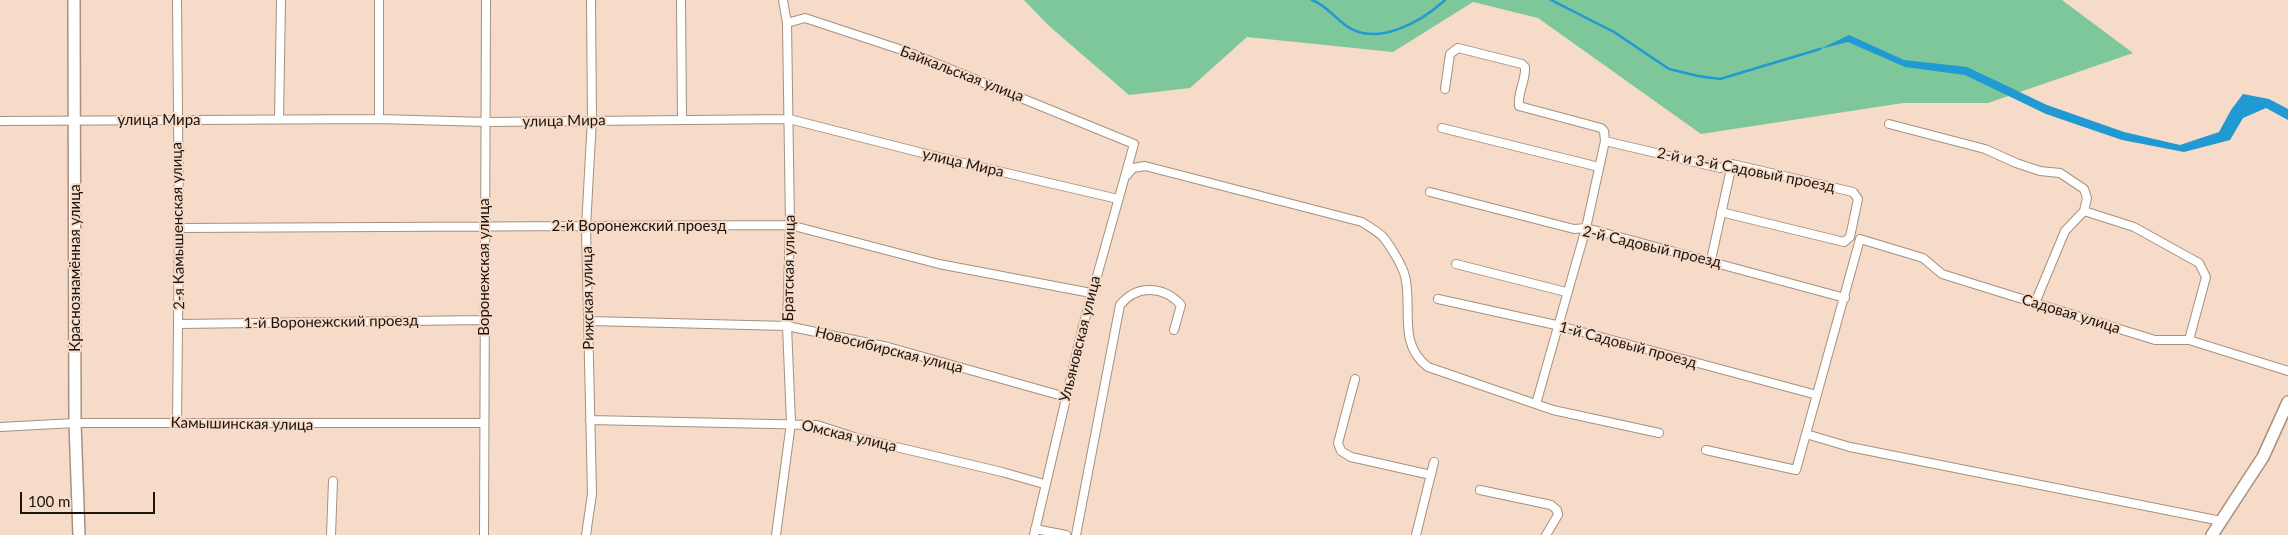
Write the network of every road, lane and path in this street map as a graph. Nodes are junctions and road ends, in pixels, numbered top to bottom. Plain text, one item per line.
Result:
1 (74, 0) edge
2 (177, 0) edge
3 (281, 0) edge
4 (379, 0) edge
5 (486, 0) edge
6 (592, 0) edge
7 (681, 0) edge
8 (783, 0) edge
9 (787, 23) junction
10 (1445, 89) dead end
11 (176, 119) junction
12 (379, 119) junction
13 (789, 119) junction
14 (279, 120) junction
15 (592, 120) junction
16 (682, 120) junction
17 (0, 121) edge
18 (75, 121) junction
19 (486, 122) junction
20 (1889, 124) dead end
21 (1442, 128) dead end
22 (1605, 141) junction
23 (1134, 144) joint
24 (1732, 164) junction
25 (1599, 168) junction
26 (1125, 177) junction
27 (1430, 192) dead end
28 (1118, 199) junction
29 (2084, 211) junction
30 (1721, 212) junction
31 (790, 225) junction
32 (484, 226) junction
33 (586, 227) junction
34 (179, 228) junction
35 (1586, 228) junction
36 (1711, 260) junction
37 (1456, 264) dead end
38 (1566, 292) junction
39 (1091, 293) junction
40 (1845, 298) junction
41 (1438, 299) dead end
42 (2035, 304) junction
43 (484, 320) junction
44 (590, 321) junction
45 (179, 324) junction
46 (1556, 325) junction
47 (787, 326) junction
48 (1174, 330) dead end
49 (2189, 340) junction
50 (2288, 371) edge
51 (1355, 379) dead end
52 (1817, 395) junction
53 (1066, 396) junction
54 (2288, 402) edge
55 (1536, 404) junction
56 (590, 420) junction
57 (75, 423) junction
58 (177, 423) junction
59 (484, 423) junction
60 (791, 423) junction
61 (0, 427) edge
62 (1659, 433) dead end
63 (1806, 434) junction
64 (1706, 450) dead end
65 (1434, 462) dead end
66 (1431, 475) junction
67 (333, 481) dead end
68 (1044, 484) junction
69 (1480, 490) dead end
70 (2221, 521) junction
71 (1034, 532) edge
72 (79, 535) edge
73 (331, 535) edge
74 (484, 535) edge
75 (586, 535) edge
76 (776, 535) edge
77 (1066, 535) edge
78 (1076, 535) edge
79 (1416, 535) edge
80 (1546, 535) edge
81 (2212, 535) edge

1 - 18 street, Краснознамённая улица
2 - 11 street, 2-я Камышенская улица
3 - 14 street
4 - 12 street
5 - 19 street, Воронежская улица
6 - 15 street, Рижская улица
7 - 16 street
8 - 9 street, Братская улица
9 - 13 street, Братская улица
9 - 23 street, Байкальская улица
10 - 22 street
11 - 14 street, улица Мира
11 - 18 street, улица Мира
11 - 34 street, 2-я Камышенская улица
12 - 14 street, улица Мира
12 - 19 street, улица Мира
13 - 16 street, улица Мира
13 - 28 street, улица Мира
13 - 31 street, Братская улица
15 - 16 street, улица Мира
15 - 19 street, улица Мира
15 - 33 street, Рижская улица
17 - 18 street, улица Мира
18 - 57 street, Краснознамённая улица
19 - 32 street, Воронежская улица
20 - 29 street
21 - 25 street
22 - 24 street, 2-й и 3-й Садовый проезд
22 - 25 street
23 - 26 street, Ульяновская улица
24 - 30 street
24 - 30 street, 2-й и 3-й Садовый проезд
25 - 35 street
26 - 28 street, Ульяновская улица
26 - 55 street
27 - 35 street, 2-й Садовый проезд
28 - 39 street, Ульяновская улица
29 - 42 street
29 - 49 street
30 - 36 street
31 - 33 street, 2-й Воронежский проезд
31 - 39 street, 2-й Воронежский проезд
31 - 47 street, Братская улица
32 - 33 street, 2-й Воронежский проезд
32 - 34 street, 2-й Воронежский проезд
32 - 43 street, Воронежская улица
33 - 44 street, Рижская улица
34 - 45 street, 2-я Камышенская улица
35 - 36 street, 2-й Садовый проезд
35 - 38 street
36 - 40 street, 2-й Садовый проезд
37 - 38 street
38 - 46 street
39 - 53 street, Ульяновская улица
40 - 42 street, Садовая улица
40 - 52 street
41 - 46 street, 1-й Садовый проезд
42 - 49 street, Садовая улица
43 - 45 street, 1-й Воронежский проезд
43 - 59 street, Воронежская улица
44 - 47 street, Новосибирская улица
44 - 56 street, Рижская улица
45 - 58 street, 2-я Камышенская улица
46 - 52 street, 1-й Садовый проезд
46 - 55 street
47 - 53 street, Новосибирская улица
47 - 60 street, Братская улица
48 - 78 street
49 - 50 street, Садовая улица
51 - 66 street
52 - 63 street
53 - 68 street, Ульяновская улица
54 - 70 street
55 - 62 street
56 - 60 street, Омская улица
56 - 75 street, Рижская улица
57 - 58 street, Камышинская улица
57 - 61 street, Камышинская улица
57 - 72 street, Краснознамённая улица
58 - 59 street, Камышинская улица
59 - 74 street, Воронежская улица
60 - 68 street, Омская улица
60 - 76 street, Братская улица
63 - 64 street
63 - 70 street
65 - 66 street
66 - 79 street
67 - 73 street
68 - 71 street, Ульяновская улица
69 - 80 street
70 - 81 street
71 - 77 street

